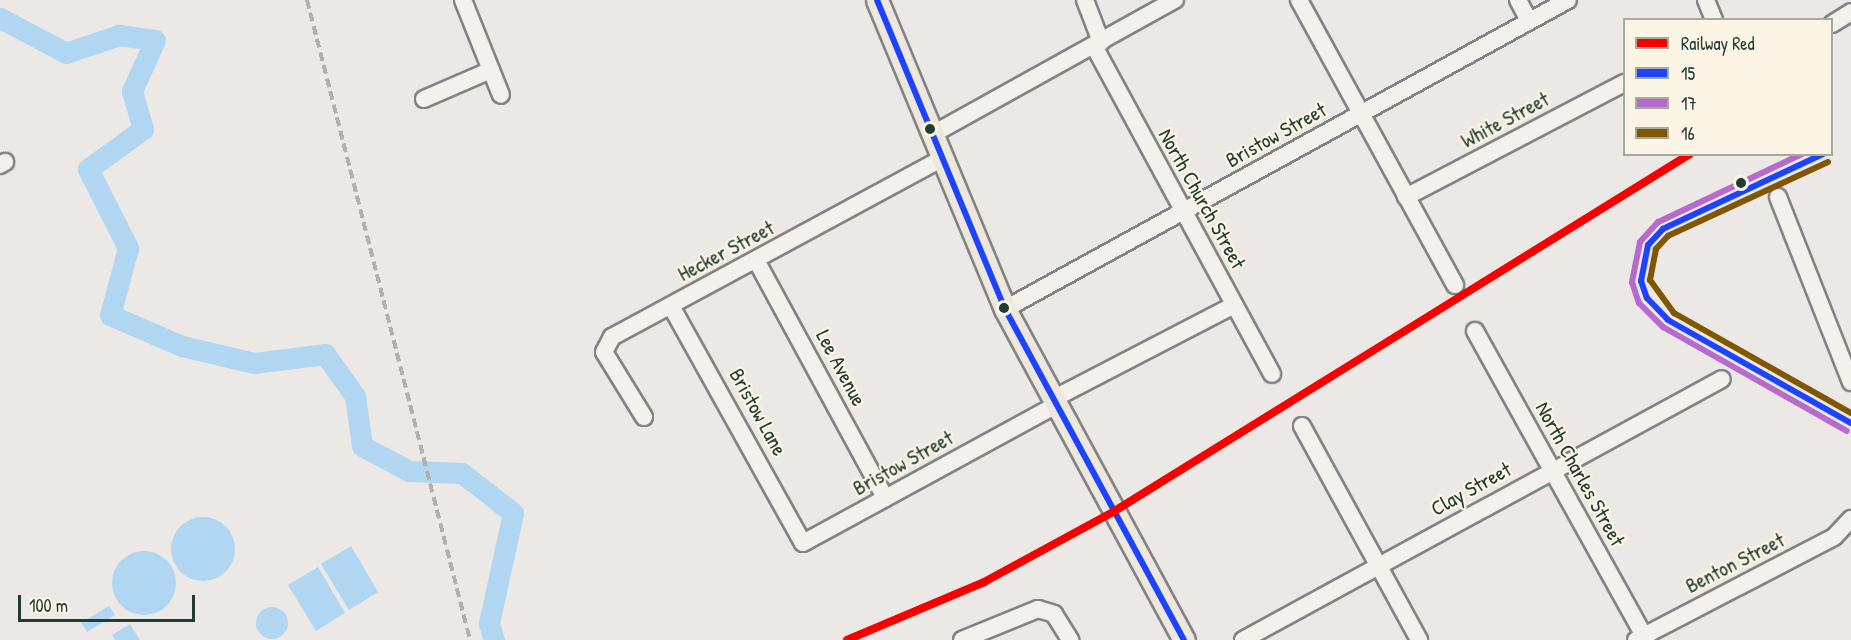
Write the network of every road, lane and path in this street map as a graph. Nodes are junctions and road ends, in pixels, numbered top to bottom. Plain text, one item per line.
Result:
1 (463, 0) edge
2 (877, 0) edge
3 (1085, 0) edge
4 (1175, 0) edge
5 (1299, 0) edge
6 (1518, 0) edge
7 (1568, 0) edge
8 (1707, 0) edge
9 (1851, 12) edge
10 (1713, 18) edge
11 (1529, 21) junction
12 (1833, 23) edge
13 (1097, 44) junction
14 (491, 70) junction
15 (1623, 84) edge
16 (501, 95) dead end
17 (424, 99) dead end
18 (1361, 114) junction
19 (931, 135) junction
20 (941, 159) junction
21 (1406, 197) junction
22 (1778, 197) dead end
23 (1183, 211) junction
24 (756, 260) junction
25 (1455, 285) dead end
26 (1234, 305) junction
27 (671, 306) junction
28 (1005, 309) junction
29 (1475, 331) dead end
30 (1272, 374) dead end
31 (1722, 379) dead end
32 (1851, 382) edge
33 (1054, 402) junction
34 (644, 417) dead end
35 (1302, 426) dead end
36 (1552, 469) junction
37 (885, 498) junction
38 (1851, 519) edge
39 (803, 543) joint
40 (1378, 567) junction
41 (1641, 639) edge
42 (962, 640) edge
43 (1070, 640) edge
44 (1184, 640) edge
45 (1243, 640) edge
46 (1419, 640) edge

1 - 14 street
2 - 19 main road
3 - 13 street, North Church Street
4 - 13 street
5 - 18 street
6 - 11 street
7 - 11 street, Bristow Street
8 - 10 street
9 - 12 street
11 - 18 street, Bristow Street
13 - 19 street
13 - 23 street, North Church Street
14 - 16 street
14 - 17 street
15 - 21 street, White Street
18 - 21 street
18 - 23 street, Bristow Street
19 - 20 main road
20 - 24 street, Hecker Street
20 - 28 main road
21 - 25 street
22 - 32 street
23 - 26 street, North Church Street
23 - 28 street, Bristow Street
24 - 27 street, Hecker Street
24 - 37 street, Lee Avenue
26 - 30 street, North Church Street
26 - 33 street, Bristow Street
27 - 34 street, Hecker Street
27 - 39 street, Bristow Lane
28 - 33 main road
29 - 36 street, North Charles Street
31 - 36 street, Clay Street
33 - 37 street, Bristow Street
33 - 44 main road
35 - 40 street
36 - 40 street, Clay Street
36 - 41 street, North Charles Street
37 - 39 street, Bristow Street
38 - 41 street, Benton Street
40 - 45 street, Clay Street
40 - 46 street
42 - 43 street

